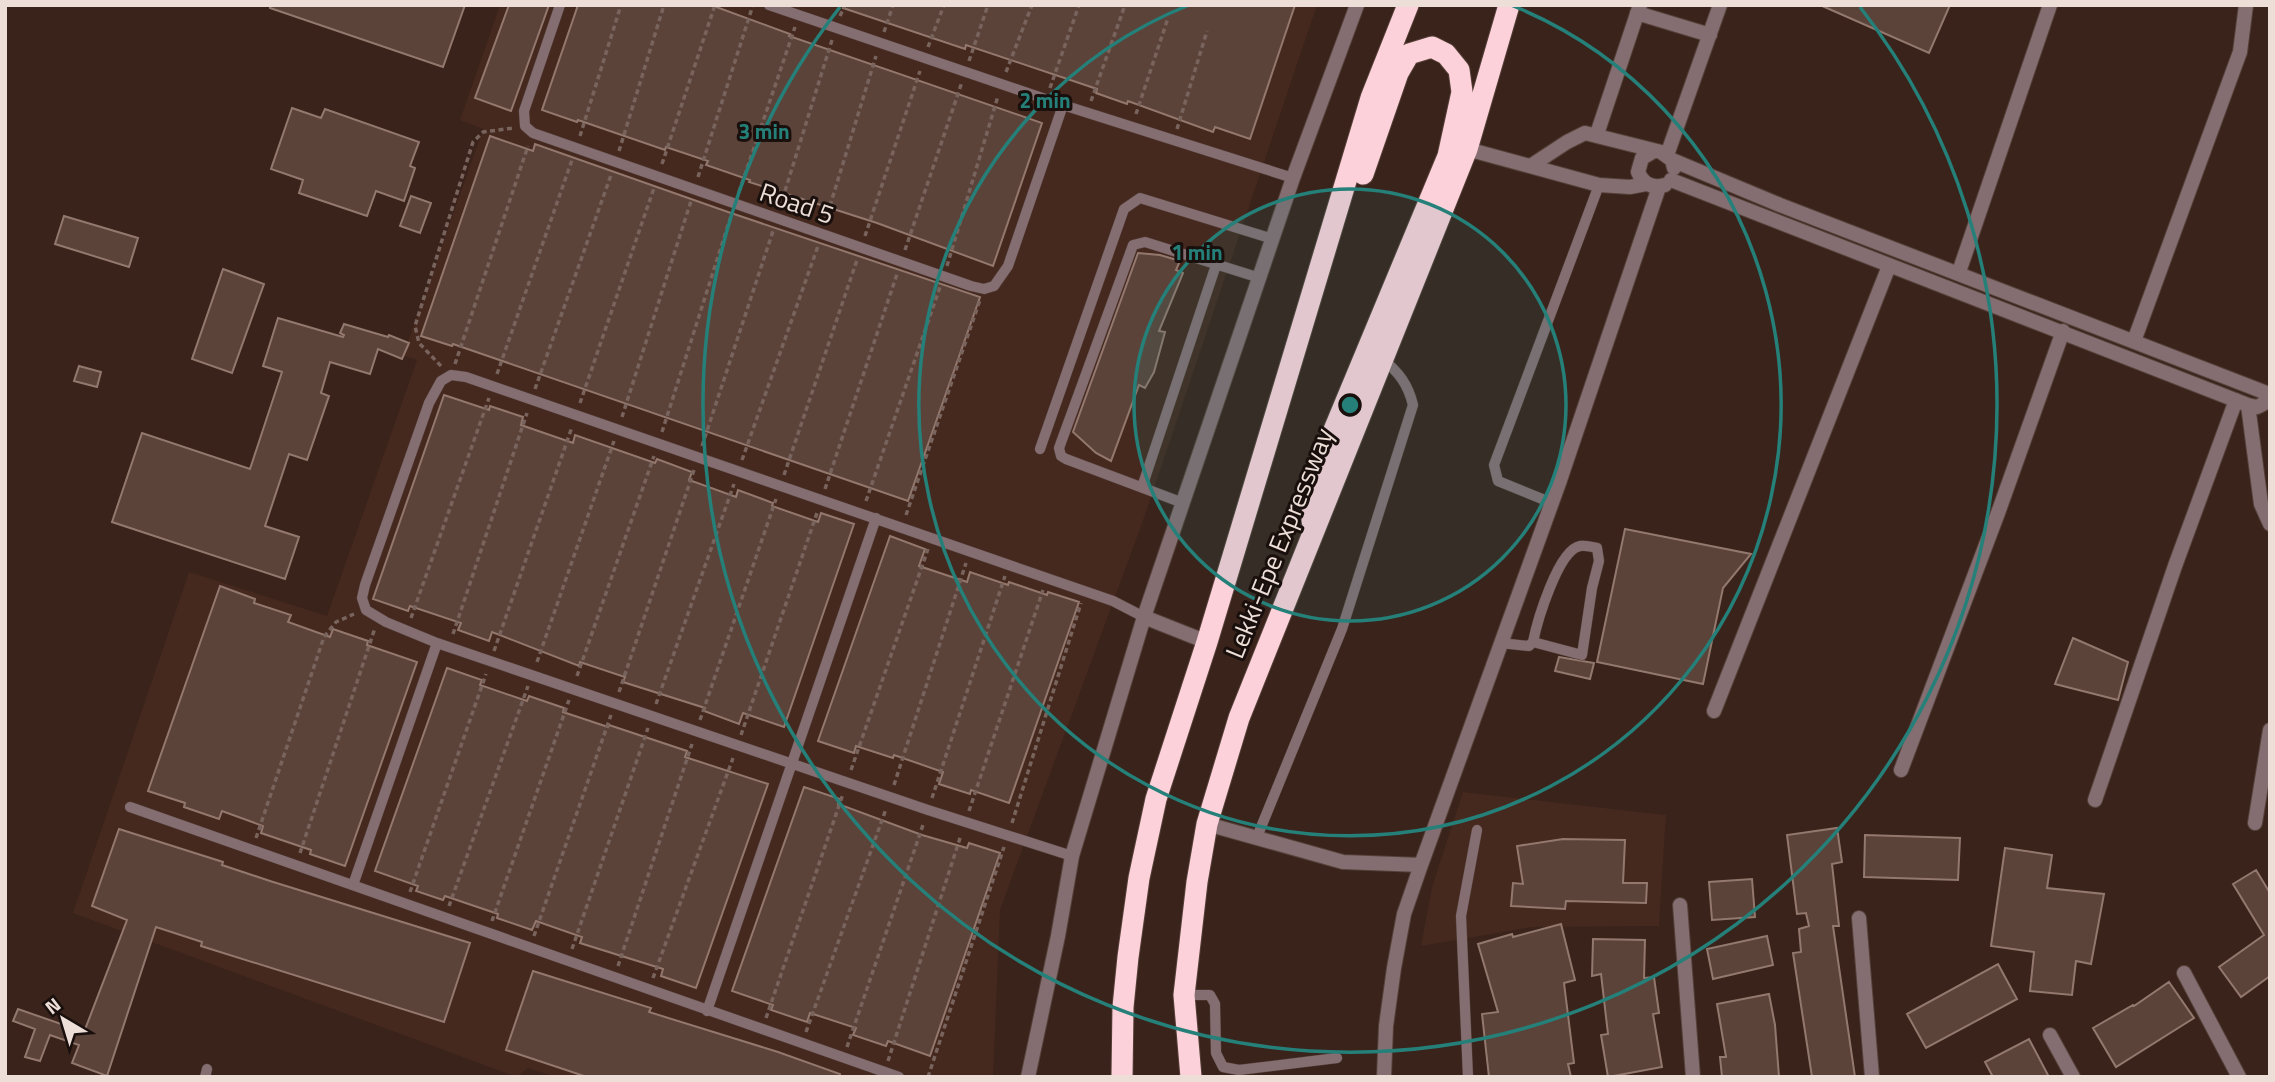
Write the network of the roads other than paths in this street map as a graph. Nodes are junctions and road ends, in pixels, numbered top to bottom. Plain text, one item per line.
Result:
1 (560, 5) edge
2 (769, 5) edge
3 (1357, 5) edge
4 (1408, 5) edge
5 (1509, 5) edge
6 (1720, 5) edge
7 (2050, 5) edge
8 (2246, 5) edge
9 (1639, 9) edge
10 (1710, 35) junction
11 (1063, 106) junction
12 (1597, 134) junction
13 (1467, 149) junction
14 (1664, 155) junction
15 (1532, 165) junction
16 (1293, 178) junction
17 (1658, 183) junction
18 (1600, 185) junction
19 (1273, 239) junction
20 (1327, 250) junction
21 (1216, 265) junction
22 (1889, 267) junction
23 (1959, 272) junction
24 (1260, 278) junction
25 (2063, 331) junction
26 (2134, 341) junction
27 (1382, 359) junction
28 (2267, 388) edge
29 (2242, 402) junction
30 (1040, 449) dead end
31 (1142, 487) junction
32 (1183, 503) junction
33 (1552, 503) junction
34 (876, 518) junction
35 (2270, 524) edge
36 (1311, 537) junction
37 (1144, 617) junction
38 (1207, 642) junction
39 (1533, 642) junction
40 (438, 643) junction
41 (1500, 643) junction
42 (1714, 711) dead end
43 (2270, 730) edge
44 (791, 764) junction
45 (1901, 771) dead end
46 (2095, 800) dead end
47 (130, 807) dead end
48 (2255, 823) dead end
49 (1207, 824) junction
50 (1477, 830) dead end
51 (1257, 837) junction
52 (1072, 856) junction
53 (1421, 865) junction
54 (353, 885) junction
55 (1680, 905) dead end
56 (1859, 918) dead end
57 (2184, 973) dead end
58 (1184, 995) junction
59 (707, 1011) junction
60 (2050, 1035) dead end
61 (1336, 1058) dead end
62 (900, 1077) edge
63 (1028, 1077) edge
64 (1122, 1077) edge
65 (1191, 1077) edge
66 (1384, 1077) edge
67 (1468, 1077) edge
68 (1693, 1077) edge
69 (1872, 1077) edge
70 (2073, 1077) edge
71 (2239, 1077) edge

1 - 11 lane, Road 5
2 - 11 lane
3 - 16 street
4 - 20 highway, Lekki-Epe Expressway
5 - 13 highway, Lekki-Epe Expressway
6 - 10 street
7 - 23 street
8 - 26 street
9 - 10 street
9 - 12 street
10 - 14 street
11 - 16 lane
12 - 14 street
12 - 15 street
13 - 15 street
13 - 27 highway, Lekki-Epe Expressway
14 - 17 street
14 - 17 street
14 - 23 street
15 - 18 street
16 - 19 street
17 - 18 street
17 - 22 street
17 - 33 street
18 - 33 lane
19 - 24 street
19 - 30 lane
20 - 36 highway
20 - 38 highway, Lekki-Epe Expressway
21 - 24 lane
21 - 31 lane
21 - 31 lane
22 - 25 street
22 - 42 street
23 - 26 street
24 - 32 street
25 - 29 street
25 - 45 street
26 - 28 street
27 - 36 highway, Lekki-Epe Expressway
27 - 51 lane
28 - 29 street
29 - 35 street
29 - 46 street
31 - 32 lane
32 - 37 street
33 - 41 street
34 - 37 lane
34 - 40 lane
34 - 44 lane
36 - 49 highway, Lekki-Epe Expressway
37 - 38 street
37 - 52 street
38 - 64 highway, Lekki-Epe Expressway
39 - 39 lane
39 - 41 lane
40 - 44 lane
40 - 54 lane
41 - 53 street
43 - 48 street
44 - 52 lane
44 - 59 lane
47 - 54 lane
49 - 51 street
49 - 58 highway, Lekki-Epe Expressway
50 - 67 lane
51 - 53 street
52 - 63 street
53 - 66 street
54 - 59 lane
55 - 68 street
56 - 69 street
57 - 71 street
58 - 61 lane
58 - 65 highway, Lekki-Epe Expressway
59 - 62 lane
60 - 70 street

